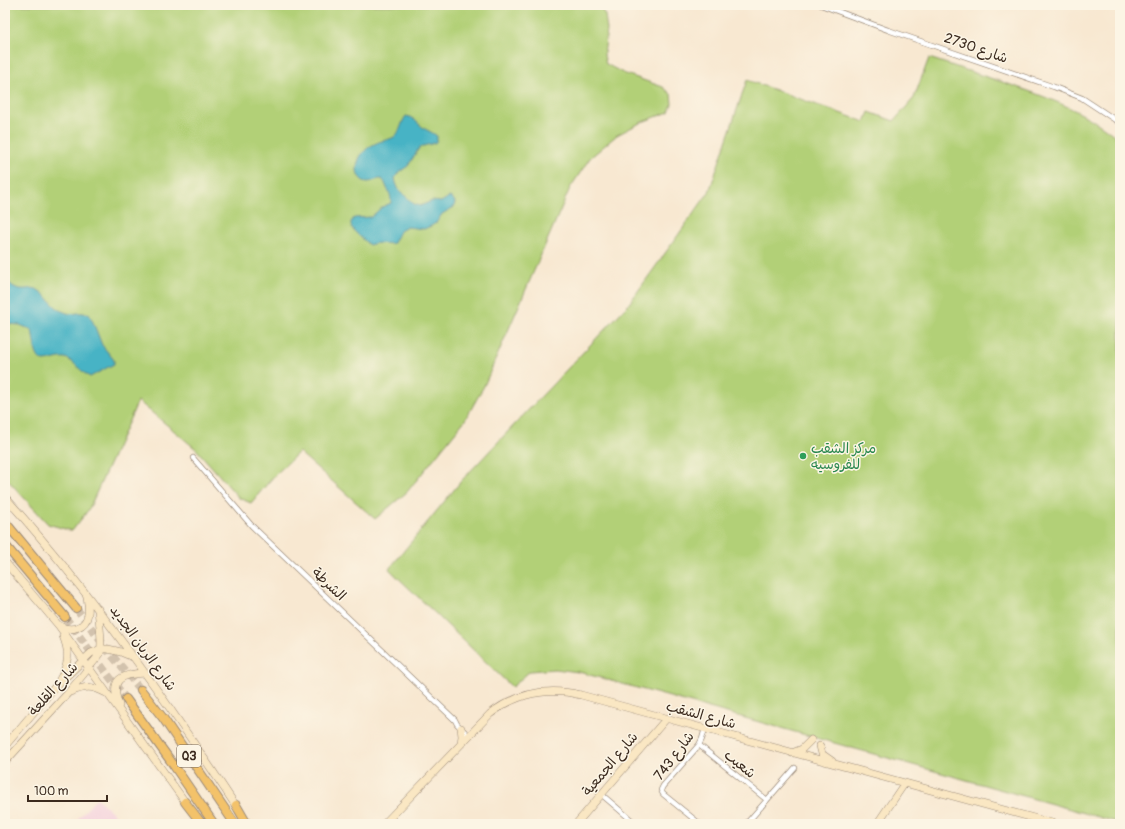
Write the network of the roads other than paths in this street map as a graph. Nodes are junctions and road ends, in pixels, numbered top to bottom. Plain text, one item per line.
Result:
1 (821, 5) edge
2 (1120, 123) edge
3 (193, 458) dead end
4 (5, 497) edge
5 (5, 522) edge
6 (5, 545) edge
7 (5, 562) edge
8 (87, 596) junction
9 (76, 608) tunnel mouth
10 (98, 609) junction
11 (65, 617) tunnel mouth
12 (58, 625) junction
13 (101, 649) junction
14 (135, 658) junction
15 (84, 660) junction
16 (89, 668) junction
17 (145, 673) junction
18 (54, 688) junction
19 (141, 690) tunnel mouth
20 (68, 692) junction
21 (108, 694) junction
22 (126, 699) tunnel mouth
23 (635, 712) junction
24 (123, 714) junction
25 (665, 720) junction
26 (478, 726) junction
27 (462, 727) junction
28 (704, 732) junction
29 (470, 734) junction
30 (811, 740) dead end
31 (461, 744) junction
32 (699, 745) junction
33 (5, 746) edge
34 (820, 746) dead end
35 (792, 753) junction
36 (5, 762) edge
37 (795, 768) dead end
38 (865, 772) junction
39 (431, 777) junction
40 (902, 787) junction
41 (601, 794) junction
42 (767, 800) junction
43 (185, 802) junction
44 (236, 805) joint
45 (1041, 823) edge
46 (197, 824) edge
47 (202, 824) edge
48 (214, 824) edge
49 (235, 824) edge
50 (247, 824) edge
51 (384, 824) edge
52 (388, 824) edge
53 (576, 824) edge
54 (636, 824) edge
55 (700, 824) edge
56 (746, 824) edge
57 (877, 824) edge
58 (1056, 824) edge

1 - 2 street, شارع 2730
3 - 27 street, الشرطة
4 - 8 street, شارع الريان الجديد
5 - 9 highway
6 - 11 highway
7 - 12 street
8 - 10 street, شارع الريان الجديد
8 - 12 street
10 - 13 street
10 - 14 street, شارع الريان الجديد
12 - 15 street
12 - 18 street
13 - 14 street
13 - 15 street, شارع القلعة
13 - 16 street, شارع القلعة
14 - 17 street, شارع الريان الجديد
15 - 16 street
15 - 18 street, شارع القلعة
16 - 20 street, شارع القلعة
16 - 21 street
17 - 24 street
17 - 44 street, شارع الريان الجديد
18 - 33 street, شارع القلعة
19 - 49 highway, شارع الريان الجديد / Q3
20 - 21 street
20 - 36 street, شارع القلعة
21 - 24 street
22 - 48 highway, Q3
23 - 25 street, شارع الشقب
23 - 26 street, شارع الشقب
23 - 39 street, شارع الشقب
24 - 43 street
25 - 28 street, شارع الشقب
25 - 35 street, شارع الشقب
25 - 41 street, شارع الجمعية
26 - 27 street
26 - 29 street, شارع الشقب
27 - 29 street, الشرطة
27 - 31 street
28 - 32 street, شارع 743
28 - 40 street, شارع الشقب
29 - 31 street, شارع الشقب
30 - 35 street
31 - 39 street, شارع الشقب
32 - 42 street, شعيب
32 - 55 street, شارع 743
34 - 38 street
35 - 38 street, شارع الشقب
37 - 42 street
38 - 45 street, شارع الشقب
39 - 51 street, شارع الشقب
39 - 52 street, شارع الشقب
40 - 45 street, شارع الشقب
40 - 57 street
41 - 53 street, شارع الجمعية
41 - 54 street
42 - 56 street
43 - 46 street
43 - 47 highway
44 - 50 highway
45 - 58 street, شارع الشقب

